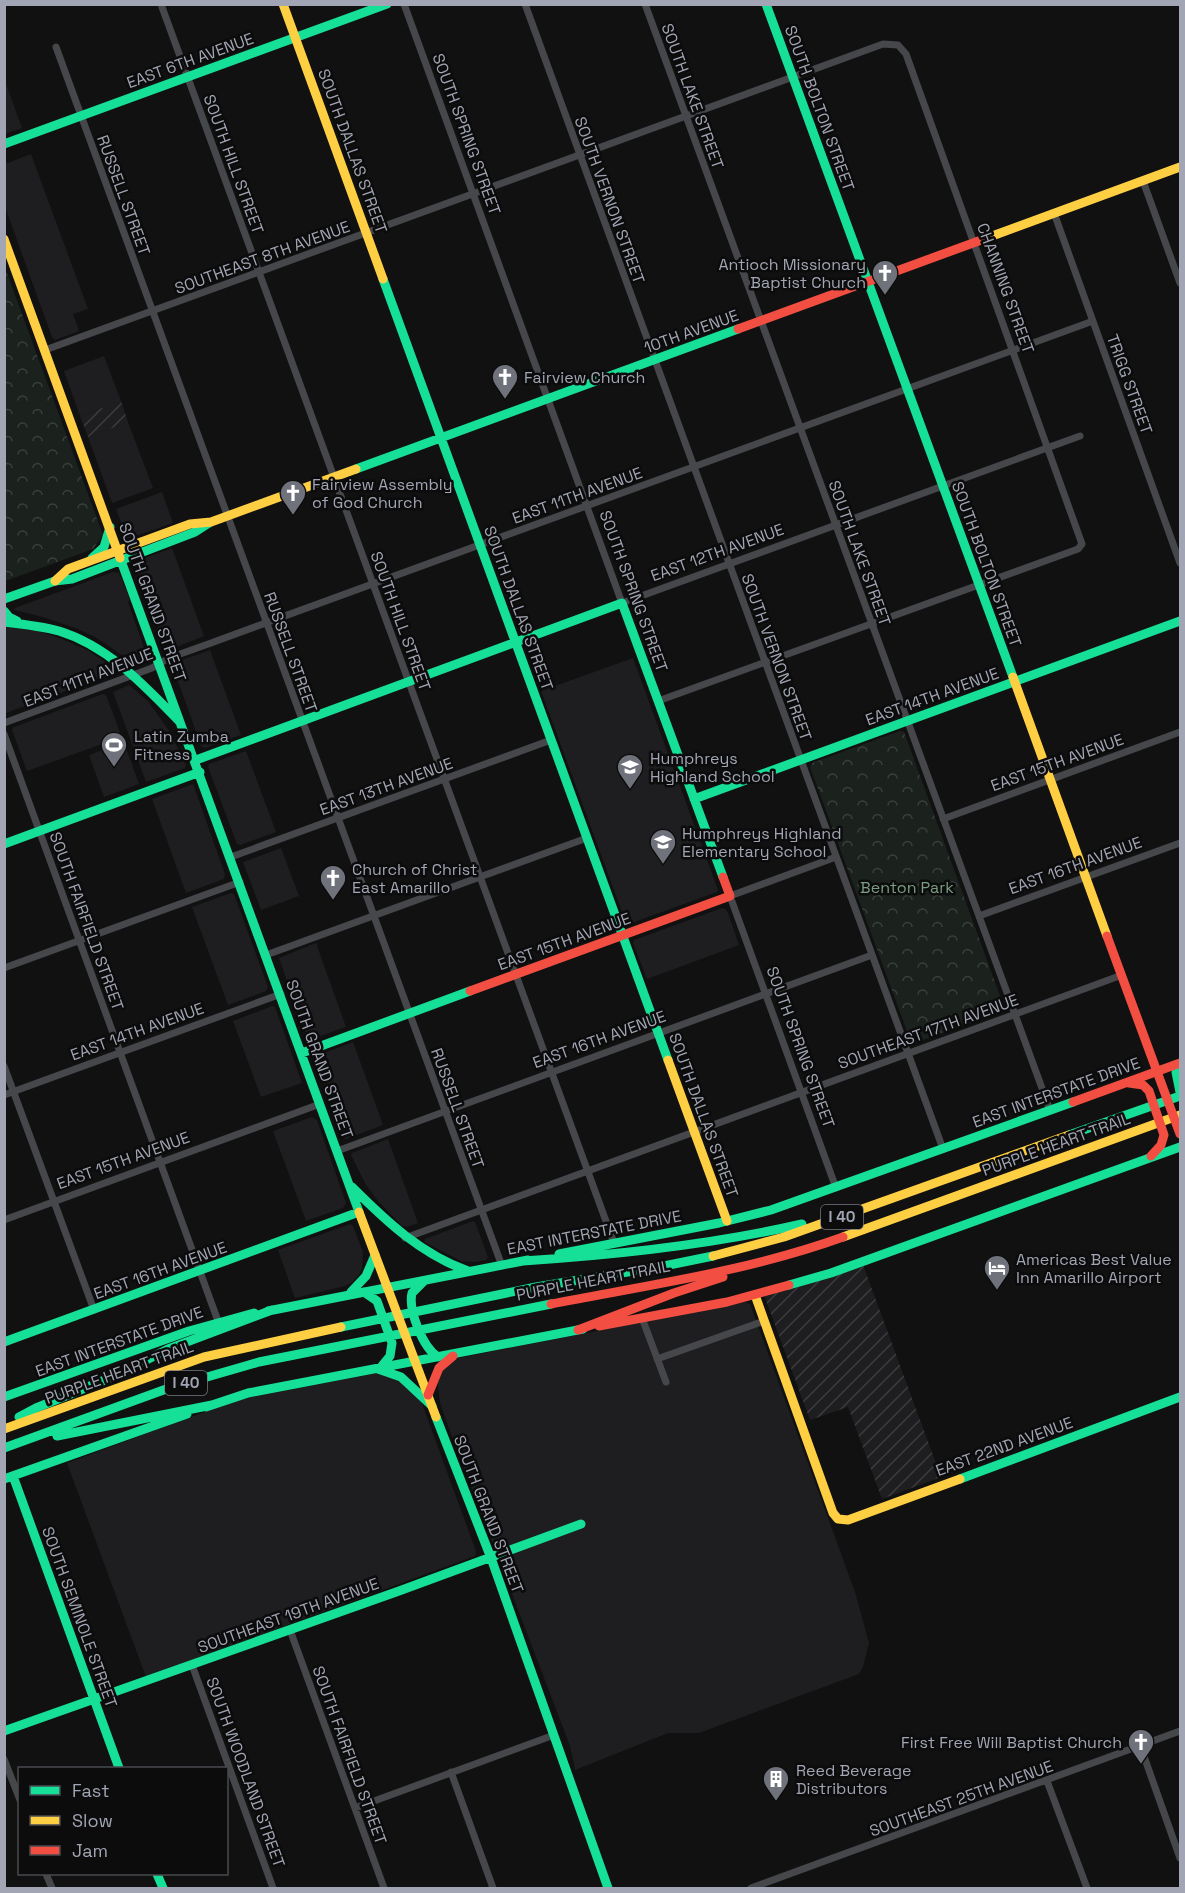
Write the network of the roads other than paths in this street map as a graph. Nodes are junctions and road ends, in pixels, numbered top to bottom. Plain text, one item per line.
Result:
1 (283, 4) edge
2 (387, 4) edge
3 (404, 4) edge
4 (525, 4) edge
5 (645, 4) edge
6 (766, 4) edge
7 (162, 7) dead end
8 (295, 38) junction
9 (898, 45) joint
10 (56, 47) dead end
11 (188, 77) junction
12 (793, 78) junction
13 (81, 116) junction
14 (687, 117) junction
15 (4, 144) edge
16 (580, 155) junction
17 (1180, 167) edge
18 (1143, 181) junction
19 (473, 194) junction
20 (1054, 213) junction
21 (367, 233) junction
22 (4, 239) edge
23 (975, 242) junction
24 (259, 272) junction
25 (868, 282) junction
26 (1180, 283) edge
27 (153, 311) junction
28 (761, 321) junction
29 (1093, 321) junction
30 (1014, 349) junction
31 (45, 350) junction
32 (654, 360) junction
33 (907, 389) junction
34 (548, 399) junction
35 (800, 427) junction
36 (1080, 436) dead end
37 (441, 438) junction
38 (1049, 447) junction
39 (694, 467) junction
40 (334, 476) junction
41 (942, 486) junction
42 (586, 506) junction
43 (227, 516) junction
44 (211, 522) junction
45 (836, 525) junction
46 (110, 527) junction
47 (480, 545) junction
48 (118, 550) junction
49 (122, 560) junction
50 (85, 563) junction
51 (1180, 563) edge
52 (729, 564) junction
53 (55, 581) junction
54 (373, 584) junction
55 (979, 585) junction
56 (4, 599) edge
57 (622, 603) junction
58 (4, 611) edge
59 (1180, 621) edge
60 (4, 622) edge
61 (20, 622) junction
62 (266, 622) junction
63 (872, 624) junction
64 (516, 643) junction
65 (765, 663) junction
66 (160, 664) junction
67 (134, 675) junction
68 (409, 681) junction
69 (1014, 682) junction
70 (658, 701) junction
71 (302, 720) junction
72 (907, 721) junction
73 (4, 723) edge
74 (183, 725) junction
75 (1180, 732) edge
76 (4, 734) edge
77 (551, 740) junction
78 (195, 760) junction
79 (801, 760) junction
80 (200, 772) junction
81 (445, 779) junction
82 (1050, 780) junction
83 (694, 799) junction
84 (338, 818) junction
85 (943, 819) junction
86 (40, 831) junction
87 (587, 838) junction
88 (1180, 843) edge
89 (4, 844) edge
90 (231, 857) junction
91 (836, 857) junction
92 (479, 877) junction
93 (1086, 878) junction
94 (240, 882) junction
95 (730, 896) junction
96 (374, 916) junction
97 (979, 916) junction
98 (623, 936) junction
99 (80, 940) junction
100 (266, 955) junction
101 (872, 955) junction
102 (4, 968) edge
103 (515, 975) junction
104 (1122, 975) junction
105 (280, 994) junction
106 (765, 994) junction
107 (409, 1014) junction
108 (1015, 1014) junction
109 (659, 1033) junction
110 (121, 1053) junction
111 (302, 1053) junction
112 (908, 1053) junction
113 (1180, 1062) edge
114 (4, 1066) edge
115 (1180, 1068) edge
116 (1158, 1071) junction
117 (551, 1072) junction
118 (1125, 1083) junction
119 (14, 1092) junction
120 (801, 1092) junction
121 (1180, 1094) edge
122 (4, 1095) edge
123 (320, 1104) junction
124 (1050, 1110) junction
125 (445, 1111) junction
126 (1180, 1115) edge
127 (694, 1131) junction
128 (1180, 1134) edge
129 (1180, 1147) edge
130 (943, 1149) junction
131 (337, 1151) junction
132 (1150, 1158) junction
133 (161, 1162) junction
134 (587, 1171) junction
135 (350, 1185) junction
136 (836, 1188) junction
137 (54, 1202) junction
138 (864, 1209) junction
139 (480, 1210) junction
140 (359, 1212) junction
141 (4, 1220) edge
142 (727, 1221) junction
143 (405, 1238) junction
144 (614, 1244) junction
145 (375, 1255) junction
146 (777, 1258) junction
147 (523, 1261) junction
148 (502, 1266) junction
149 (200, 1271) junction
150 (470, 1272) junction
151 (424, 1280) junction
152 (364, 1292) junction
153 (388, 1292) junction
154 (755, 1295) junction
155 (344, 1296) junction
156 (94, 1310) junction
157 (272, 1310) junction
158 (642, 1318) junction
159 (218, 1321) junction
160 (764, 1321) junction
161 (578, 1330) junction
162 (4, 1342) edge
163 (457, 1353) junction
164 (414, 1358) junction
165 (438, 1358) junction
166 (657, 1359) junction
167 (378, 1368) junction
168 (666, 1382) dead end
169 (428, 1395) junction
170 (4, 1397) edge
171 (1180, 1397) edge
172 (213, 1404) junction
173 (432, 1406) junction
174 (4, 1427) edge
175 (7, 1448) edge
176 (9, 1478) edge
177 (581, 1524) dead end
178 (490, 1558) junction
179 (290, 1630) junction
180 (192, 1665) junction
181 (94, 1700) junction
182 (4, 1731) edge
183 (1180, 1731) edge
184 (554, 1735) junction
185 (1140, 1745) junction
186 (4, 1759) edge
187 (119, 1767) edge
188 (451, 1772) junction
189 (1047, 1781) junction
190 (18, 1795) edge
191 (355, 1808) junction
192 (1180, 1858) edge
193 (273, 1888) edge
194 (384, 1888) edge
195 (494, 1888) edge
196 (608, 1888) edge
197 (751, 1888) edge
198 (1087, 1888) edge

1 - 8 main road, SOUTH DALLAS STREET
2 - 8 main road, EAST 6TH AVENUE
3 - 19 street, SOUTH SPRING STREET
4 - 16 street, SOUTH VERNON STREET
5 - 14 street, SOUTH LAKE STREET
6 - 12 main road, SOUTH BOLTON STREET
7 - 11 street, SOUTH HILL STREET
8 - 11 main road, EAST 6TH AVENUE
8 - 21 main road, SOUTH DALLAS STREET
9 - 12 street, SOUTHEAST 8TH AVENUE
9 - 23 street, CHANNING STREET
10 - 13 street, RUSSELL STREET
11 - 13 main road, EAST 6TH AVENUE
11 - 24 street, SOUTH HILL STREET
12 - 14 street, SOUTHEAST 8TH AVENUE
12 - 25 main road, SOUTH BOLTON STREET
13 - 15 main road, EAST 6TH AVENUE
13 - 27 street, RUSSELL STREET
14 - 16 street, SOUTHEAST 8TH AVENUE
14 - 28 street, SOUTH LAKE STREET
16 - 19 street, SOUTHEAST 8TH AVENUE
16 - 32 street, SOUTH VERNON STREET
17 - 18 main road, 10TH AVENUE
18 - 20 main road, 10TH AVENUE
18 - 26 street
19 - 21 street, SOUTHEAST 8TH AVENUE
19 - 34 street, SOUTH SPRING STREET
20 - 23 main road, 10TH AVENUE
20 - 29 street, TRIGG STREET
21 - 24 street, SOUTHEAST 8TH AVENUE
21 - 37 main road, SOUTH DALLAS STREET
22 - 31 main road, SOUTH GRAND STREET
23 - 25 main road, 10TH AVENUE
23 - 30 street, CHANNING STREET
24 - 27 street, SOUTHEAST 8TH AVENUE
24 - 40 street, SOUTH HILL STREET
25 - 28 main road, 10TH AVENUE
25 - 33 main road, SOUTH BOLTON STREET
27 - 31 street, SOUTHEAST 8TH AVENUE
27 - 43 street, RUSSELL STREET
28 - 32 main road, 10TH AVENUE
28 - 35 street, SOUTH LAKE STREET
29 - 30 street, EAST 11TH AVENUE
29 - 51 street, TRIGG STREET
30 - 33 street, EAST 11TH AVENUE
30 - 38 street, CHANNING STREET
31 - 46 main road, SOUTH GRAND STREET
32 - 34 main road, 10TH AVENUE
32 - 39 street, SOUTH VERNON STREET
33 - 35 street, EAST 11TH AVENUE
33 - 41 main road, SOUTH BOLTON STREET
34 - 37 main road, 10TH AVENUE
34 - 42 street, SOUTH SPRING STREET
35 - 39 street, EAST 11TH AVENUE
35 - 45 street, SOUTH LAKE STREET
36 - 38 street, EAST 12TH AVENUE
37 - 40 main road, 10TH AVENUE
37 - 47 main road, SOUTH DALLAS STREET
38 - 41 street, EAST 12TH AVENUE
38 - 55 street, CHANNING STREET
39 - 42 street, EAST 11TH AVENUE
39 - 52 street, SOUTH VERNON STREET
40 - 43 main road, 10TH AVENUE
40 - 54 street, SOUTH HILL STREET
41 - 45 street, EAST 12TH AVENUE
41 - 55 main road, SOUTH BOLTON STREET
42 - 47 street, EAST 11TH AVENUE
42 - 57 street, SOUTH SPRING STREET
43 - 44 main road, 10TH AVENUE
43 - 62 street, RUSSELL STREET
44 - 48 main road, 10TH AVENUE
44 - 49 main road, 10TH AVENUE
45 - 52 street, EAST 12TH AVENUE
45 - 63 street, SOUTH LAKE STREET
46 - 48 main road, SOUTH GRAND STREET
46 - 50 main road
47 - 54 street, EAST 11TH AVENUE
47 - 64 main road, SOUTH DALLAS STREET
48 - 49 main road, SOUTH GRAND STREET
48 - 50 main road, 10TH AVENUE
49 - 53 main road, 10TH AVENUE
49 - 66 main road, SOUTH GRAND STREET
50 - 53 main road, 10TH AVENUE
52 - 57 street, EAST 12TH AVENUE
52 - 65 street, SOUTH VERNON STREET
53 - 56 main road
54 - 62 street, EAST 11TH AVENUE
54 - 68 street, SOUTH HILL STREET
55 - 63 street
55 - 69 main road, SOUTH BOLTON STREET
57 - 64 main road, EAST 12TH AVENUE
57 - 70 main road, SOUTH SPRING STREET
58 - 61 main road
59 - 69 main road, EAST 14TH AVENUE
60 - 61 main road
61 - 67 main road
62 - 66 street, EAST 11TH AVENUE
62 - 71 street, RUSSELL STREET
63 - 65 street
63 - 72 street, SOUTH LAKE STREET
64 - 68 main road, EAST 12TH AVENUE
64 - 77 main road, SOUTH DALLAS STREET
65 - 70 street
65 - 79 street, SOUTH VERNON STREET
66 - 67 street, EAST 11TH AVENUE
66 - 74 main road, SOUTH GRAND STREET
67 - 73 street, EAST 11TH AVENUE
67 - 74 main road
68 - 71 main road, EAST 12TH AVENUE
68 - 81 street, SOUTH HILL STREET
69 - 72 main road, EAST 14TH AVENUE
69 - 82 main road, SOUTH BOLTON STREET
70 - 83 main road, SOUTH SPRING STREET
71 - 78 main road, EAST 12TH AVENUE
71 - 84 street, RUSSELL STREET
72 - 79 main road, EAST 14TH AVENUE
72 - 85 street, SOUTH LAKE STREET
74 - 78 main road, SOUTH GRAND STREET
75 - 82 street, EAST 15TH AVENUE
76 - 86 street, SOUTH FAIRFIELD STREET
77 - 81 street, EAST 13TH AVENUE
77 - 87 main road, SOUTH DALLAS STREET
78 - 80 main road, SOUTH GRAND STREET
79 - 83 main road, EAST 14TH AVENUE
79 - 91 street, SOUTH VERNON STREET
80 - 86 main road
80 - 90 main road, SOUTH GRAND STREET
81 - 84 street, EAST 13TH AVENUE
81 - 92 street, SOUTH HILL STREET
82 - 85 street, EAST 15TH AVENUE
82 - 93 main road, SOUTH BOLTON STREET
83 - 95 main road, SOUTH SPRING STREET
84 - 90 street, EAST 13TH AVENUE
84 - 96 street, RUSSELL STREET
85 - 97 street, SOUTH LAKE STREET
86 - 89 main road
86 - 99 street, SOUTH FAIRFIELD STREET
87 - 92 street
87 - 98 main road, SOUTH DALLAS STREET
88 - 93 street, EAST 16TH AVENUE
90 - 94 main road, SOUTH GRAND STREET
91 - 95 street, EAST 15TH AVENUE
91 - 101 street, SOUTH VERNON STREET
92 - 96 street
92 - 103 street, SOUTH HILL STREET
93 - 97 street, EAST 16TH AVENUE
93 - 104 main road, SOUTH BOLTON STREET
94 - 99 street
94 - 100 main road, SOUTH GRAND STREET
95 - 98 main road, EAST 15TH AVENUE
95 - 106 street, SOUTH SPRING STREET
96 - 100 street
96 - 107 street, RUSSELL STREET
97 - 108 street, SOUTH LAKE STREET
98 - 103 main road, EAST 15TH AVENUE
98 - 109 main road, SOUTH DALLAS STREET
99 - 102 street
99 - 110 street, SOUTH FAIRFIELD STREET
100 - 105 main road, SOUTH GRAND STREET
101 - 106 street, EAST 16TH AVENUE
101 - 112 street, SOUTH VERNON STREET
103 - 107 main road, EAST 15TH AVENUE
103 - 117 street, SOUTH HILL STREET
104 - 108 street, SOUTHEAST 17TH AVENUE
104 - 116 main road, SOUTH BOLTON STREET
105 - 110 street, EAST 14TH AVENUE
105 - 111 main road, SOUTH GRAND STREET
106 - 109 street, EAST 16TH AVENUE
106 - 120 street, SOUTH SPRING STREET
107 - 111 main road, EAST 15TH AVENUE
107 - 125 street, RUSSELL STREET
108 - 112 street, SOUTHEAST 17TH AVENUE
108 - 124 street, SOUTH LAKE STREET
109 - 117 street, EAST 16TH AVENUE
109 - 127 main road, SOUTH DALLAS STREET
110 - 119 street, EAST 14TH AVENUE
110 - 133 street, SOUTH FAIRFIELD STREET
111 - 123 main road, SOUTH GRAND STREET
112 - 120 street, SOUTHEAST 17TH AVENUE
112 - 130 street, SOUTH VERNON STREET
113 - 116 main road, EAST INTERSTATE DRIVE
114 - 119 street
115 - 121 main road
116 - 118 main road, EAST INTERSTATE DRIVE
116 - 128 main road, SOUTH BOLTON STREET
117 - 125 street, EAST 16TH AVENUE
117 - 134 street, SOUTH HILL STREET
118 - 124 main road, EAST INTERSTATE DRIVE
118 - 132 main road
119 - 122 street, EAST 14TH AVENUE
119 - 137 street
120 - 127 street, SOUTHEAST 17TH AVENUE
120 - 136 street, SOUTH SPRING STREET
121 - 138 main road, PURPLE HEART TRAIL / I 40
123 - 131 main road, SOUTH GRAND STREET
123 - 133 street, EAST 15TH AVENUE
124 - 130 main road, EAST INTERSTATE DRIVE
125 - 131 street, EAST 16TH AVENUE
125 - 139 street, RUSSELL STREET
126 - 146 main road, PURPLE HEART TRAIL / I 40
127 - 134 street, SOUTHEAST 17TH AVENUE
127 - 142 main road, SOUTH DALLAS STREET
129 - 132 main road
130 - 136 main road, EAST INTERSTATE DRIVE
131 - 135 main road, SOUTH GRAND STREET
132 - 154 main road
133 - 137 street, EAST 15TH AVENUE
133 - 149 street, SOUTH FAIRFIELD STREET
134 - 139 street, SOUTHEAST 17TH AVENUE
134 - 144 street, SOUTH HILL STREET
135 - 140 main road, SOUTH GRAND STREET
135 - 143 main road
136 - 142 main road, EAST INTERSTATE DRIVE
137 - 141 street, EAST 15TH AVENUE
137 - 156 street
138 - 147 main road
138 - 174 main road, PURPLE HEART TRAIL / I 40
139 - 143 street, SOUTHEAST 17TH AVENUE
139 - 148 street, RUSSELL STREET
140 - 145 main road, SOUTH GRAND STREET
140 - 149 main road, EAST 16TH AVENUE
142 - 144 main road, EAST INTERSTATE DRIVE
143 - 150 main road
144 - 147 main road, EAST INTERSTATE DRIVE
145 - 153 main road, SOUTH GRAND STREET
145 - 155 main road
146 - 161 main road
146 - 175 main road, PURPLE HEART TRAIL / I 40
147 - 148 main road, EAST INTERSTATE DRIVE
148 - 150 main road, EAST INTERSTATE DRIVE
149 - 156 main road, EAST 16TH AVENUE
149 - 159 street, SOUTH FAIRFIELD STREET
150 - 151 main road, EAST INTERSTATE DRIVE
151 - 153 main road, EAST INTERSTATE DRIVE
151 - 165 main road
152 - 153 main road, EAST INTERSTATE DRIVE
152 - 155 main road, EAST INTERSTATE DRIVE
152 - 167 main road
153 - 164 main road, SOUTH GRAND STREET
154 - 158 main road
154 - 160 main road
155 - 157 main road, EAST INTERSTATE DRIVE
156 - 162 main road, EAST 16TH AVENUE
157 - 159 main road, EAST INTERSTATE DRIVE
157 - 174 main road
158 - 161 main road
158 - 166 street
159 - 170 main road, EAST INTERSTATE DRIVE
160 - 166 street
160 - 171 main road, EAST 22ND AVENUE
161 - 163 main road
163 - 165 main road
163 - 169 main road
164 - 165 main road
164 - 167 main road
164 - 169 main road, SOUTH GRAND STREET
166 - 168 street
167 - 172 main road
167 - 173 main road
169 - 173 main road, SOUTH GRAND STREET
172 - 175 main road
172 - 176 main road
173 - 178 main road, SOUTH GRAND STREET
176 - 181 main road, SOUTH SEMINOLE STREET
177 - 178 main road, SOUTHEAST 19TH AVENUE
178 - 179 main road, SOUTHEAST 19TH AVENUE
178 - 184 main road, SOUTH GRAND STREET
179 - 180 main road, SOUTHEAST 19TH AVENUE
179 - 191 street, SOUTH FAIRFIELD STREET
180 - 181 main road, SOUTHEAST 19TH AVENUE
180 - 193 street, SOUTH WOODLAND STREET
181 - 182 main road, SOUTHEAST 19TH AVENUE
181 - 187 main road, SOUTH SEMINOLE STREET
183 - 185 street, SOUTHEAST 25TH AVENUE
184 - 188 street
184 - 196 main road, SOUTH GRAND STREET
185 - 189 street, SOUTHEAST 25TH AVENUE
185 - 192 street
186 - 190 street
188 - 191 street
188 - 195 street
189 - 197 street, SOUTHEAST 25TH AVENUE
189 - 198 street
191 - 194 street, SOUTH FAIRFIELD STREET

